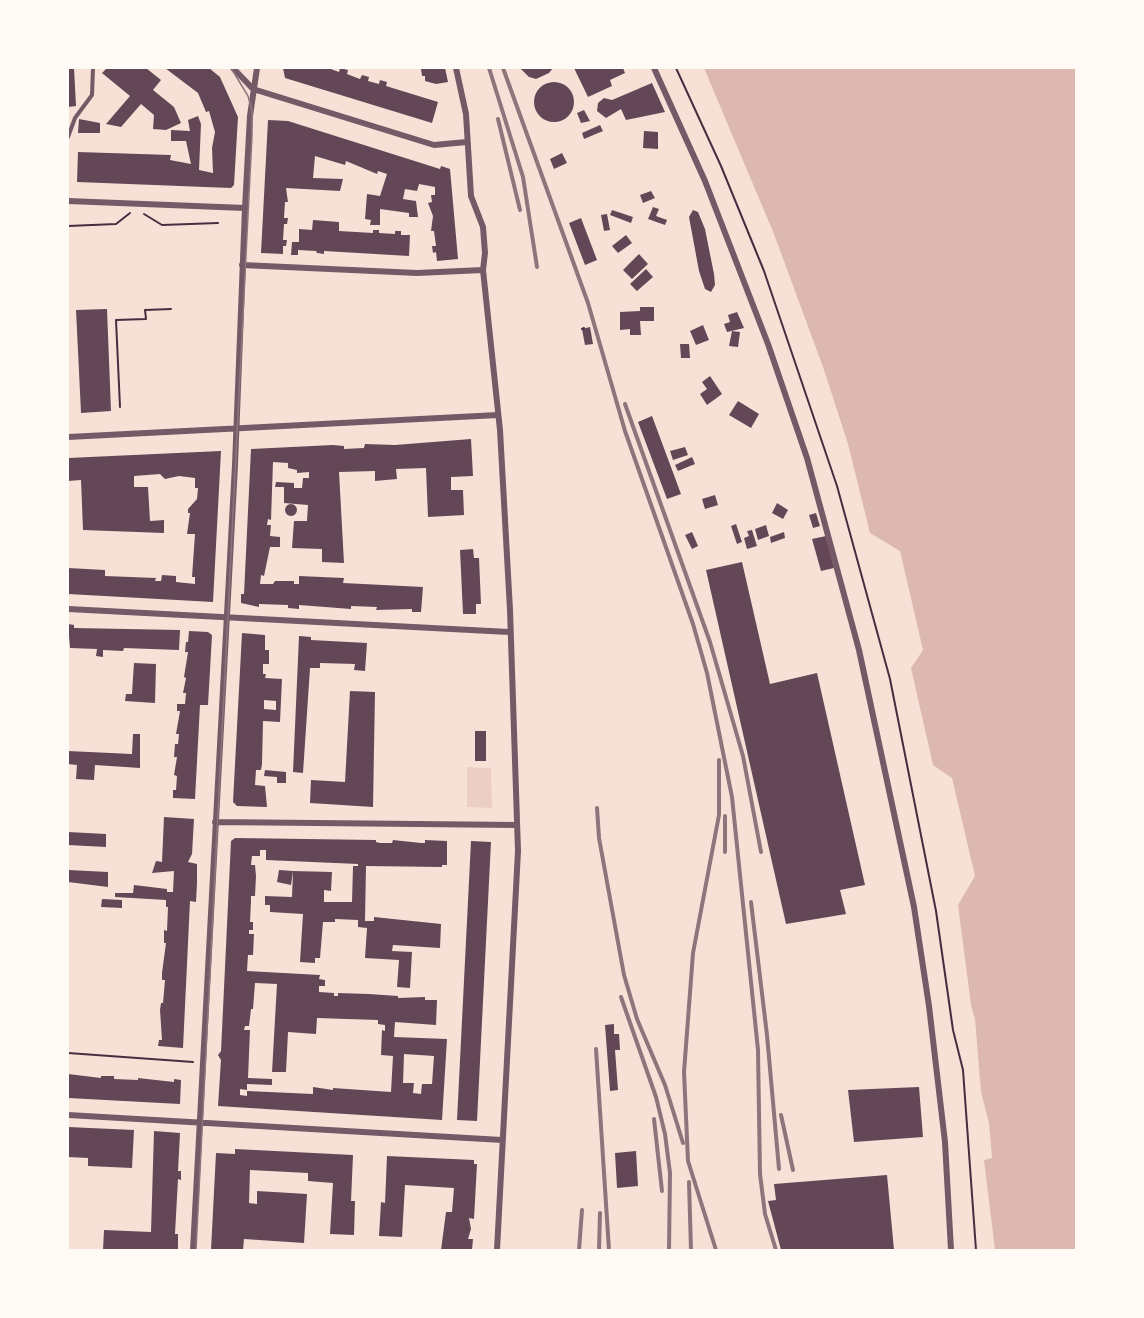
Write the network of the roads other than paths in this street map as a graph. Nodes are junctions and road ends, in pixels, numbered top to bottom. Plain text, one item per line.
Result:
1 (93, 68) edge
2 (233, 68) edge
3 (256, 68) edge
4 (456, 68) edge
5 (654, 68) edge
6 (253, 89) junction
7 (68, 137) edge
8 (467, 142) junction
9 (68, 201) edge
10 (245, 208) junction
11 (242, 265) junction
12 (483, 270) junction
13 (498, 415) junction
14 (235, 428) junction
15 (68, 437) edge
16 (68, 609) edge
17 (226, 618) junction
18 (509, 632) junction
19 (215, 822) junction
20 (518, 825) junction
21 (68, 1115) edge
22 (201, 1124) junction
23 (502, 1140) junction
24 (193, 1251) edge
25 (497, 1251) edge
26 (951, 1251) edge

1 - 7 lane
2 - 6 street
3 - 6 street
4 - 8 street
5 - 26 street
6 - 8 street
6 - 10 street
8 - 12 street
9 - 10 street
10 - 11 street
11 - 12 street
11 - 14 street
12 - 13 street
13 - 14 street
13 - 18 street
14 - 15 street
14 - 17 street
16 - 17 street
17 - 18 street
17 - 19 street
18 - 20 street
19 - 20 street
19 - 22 street
20 - 23 street
21 - 22 street
22 - 23 street
22 - 24 street
23 - 25 street

